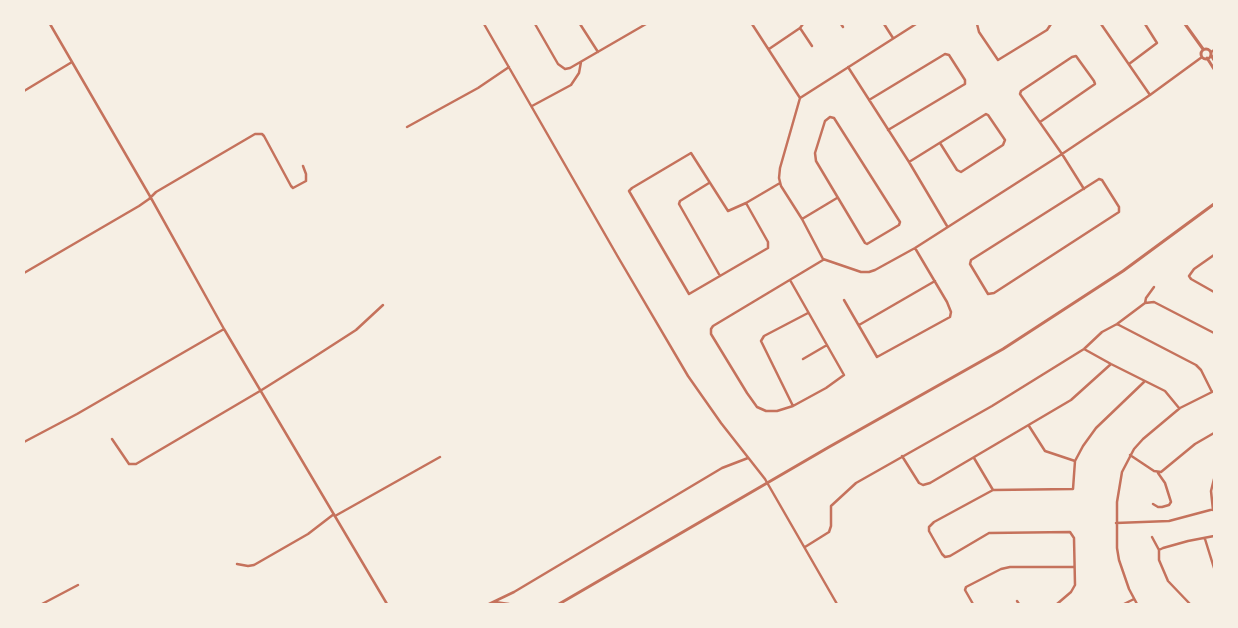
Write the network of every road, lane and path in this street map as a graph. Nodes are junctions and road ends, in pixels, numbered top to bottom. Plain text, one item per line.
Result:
1 (50, 24) edge
2 (484, 24) edge
3 (535, 24) edge
4 (580, 24) edge
5 (646, 24) edge
6 (752, 24) edge
7 (802, 24) edge
8 (884, 24) edge
9 (916, 24) edge
10 (977, 24) edge
11 (1051, 24) edge
12 (1101, 24) edge
13 (1145, 24) edge
14 (1186, 24) edge
15 (800, 28) junction
16 (894, 38) junction
17 (812, 46) dead end
18 (769, 49) junction
19 (1203, 49) junction
20 (598, 52) junction
21 (1211, 54) edge
22 (1202, 57) junction
23 (1214, 60) edge
24 (72, 62) junction
25 (581, 62) junction
26 (1129, 64) junction
27 (509, 67) junction
28 (848, 67) junction
29 (1214, 69) edge
30 (24, 91) edge
31 (1150, 95) junction
32 (800, 98) junction
33 (869, 100) junction
34 (532, 106) junction
35 (1040, 122) junction
36 (406, 127) dead end
37 (888, 130) junction
38 (940, 143) junction
39 (1062, 154) junction
40 (910, 162) junction
41 (303, 166) dead end
42 (709, 183) junction
43 (780, 183) junction
44 (1084, 189) junction
45 (151, 198) junction
46 (838, 198) junction
47 (746, 203) junction
48 (1214, 204) edge
49 (802, 219) junction
50 (948, 226) junction
51 (915, 248) junction
52 (1214, 255) edge
53 (823, 259) junction
54 (24, 273) edge
55 (720, 276) junction
56 (790, 280) junction
57 (935, 281) junction
58 (1154, 287) dead end
59 (1214, 292) edge
60 (844, 300) dead end
61 (1145, 303) junction
62 (383, 305) dead end
63 (808, 313) junction
64 (1117, 324) junction
65 (859, 325) junction
66 (224, 329) junction
67 (1214, 333) edge
68 (827, 345) junction
69 (1084, 349) junction
70 (803, 359) dead end
71 (1111, 364) junction
72 (1144, 382) junction
73 (260, 391) junction
74 (1213, 391) edge
75 (793, 406) junction
76 (1180, 408) junction
77 (1029, 426) junction
78 (1214, 433) edge
79 (112, 439) dead end
80 (24, 442) edge
81 (902, 456) junction
82 (1130, 456) junction
83 (440, 457) dead end
84 (748, 458) junction
85 (974, 458) junction
86 (1075, 461) junction
87 (1158, 472) junction
88 (1214, 479) edge
89 (768, 483) junction
90 (993, 490) junction
91 (1153, 504) dead end
92 (1213, 509) edge
93 (334, 515) junction
94 (1116, 523) junction
95 (1214, 536) edge
96 (1152, 537) dead end
97 (1205, 538) junction
98 (805, 547) junction
99 (1160, 550) junction
100 (237, 564) dead end
101 (1073, 567) junction
102 (1214, 568) edge
103 (78, 586) dead end
104 (1134, 599) junction
105 (495, 602) junction
106 (42, 604) edge
107 (387, 604) edge
108 (489, 604) edge
109 (509, 604) edge
110 (559, 604) edge
111 (837, 604) edge
112 (973, 604) edge
113 (1057, 604) edge
114 (1124, 604) edge
115 (1137, 604) edge
116 (1190, 604) edge

1 - 24 street
2 - 27 street
3 - 25 street
4 - 20 street
5 - 20 street
6 - 18 street
7 - 15 street
8 - 16 street
9 - 16 street
10 - 11 street
12 - 26 street
13 - 26 street
14 - 19 street
15 - 17 street
15 - 18 street
16 - 28 street
18 - 32 street
19 - 21 street
19 - 22 street
20 - 25 street
21 - 22 street
21 - 23 street
21 - 29 street
22 - 31 street
24 - 30 street
24 - 45 street
25 - 34 street
26 - 31 street
27 - 34 street
27 - 36 street
28 - 32 street
28 - 33 street
31 - 39 street
32 - 43 street
33 - 37 street
33 - 37 street
34 - 84 street
35 - 35 street
35 - 39 street
37 - 40 street
38 - 38 street
38 - 40 street
39 - 44 street
39 - 50 street
40 - 50 street
41 - 45 street
42 - 47 street
42 - 55 street
42 - 55 street
43 - 47 street
43 - 49 street
44 - 44 street
45 - 54 street
45 - 66 street
46 - 46 street
46 - 49 street
47 - 55 street
48 - 89 street
49 - 53 street
50 - 51 street
51 - 53 street
51 - 57 street
52 - 59 street
53 - 56 street
56 - 63 street
56 - 75 street
57 - 65 street
57 - 65 street
58 - 61 street
60 - 65 street
61 - 64 street
61 - 67 street
62 - 73 street
63 - 68 street
63 - 75 street
64 - 69 street
64 - 74 street
66 - 73 street
66 - 80 street
68 - 70 street
68 - 75 street
69 - 71 street
69 - 81 street
71 - 72 street
71 - 77 street
72 - 76 street
72 - 86 street
73 - 79 street
73 - 93 street
74 - 76 street
76 - 82 street
77 - 85 street
77 - 86 street
78 - 87 street
81 - 85 street
81 - 98 street
82 - 87 street
82 - 94 street
83 - 93 street
84 - 89 street
84 - 105 street
85 - 90 street
86 - 90 street
87 - 91 street
88 - 92 street
89 - 98 street
89 - 110 street
90 - 101 street
92 - 94 street
93 - 100 street
93 - 107 street
94 - 104 street
95 - 97 street
96 - 99 street
97 - 99 street
97 - 102 street
98 - 111 street
99 - 116 street
101 - 112 street
101 - 113 street
103 - 106 street
104 - 114 street
104 - 115 street
105 - 108 street
105 - 109 street

